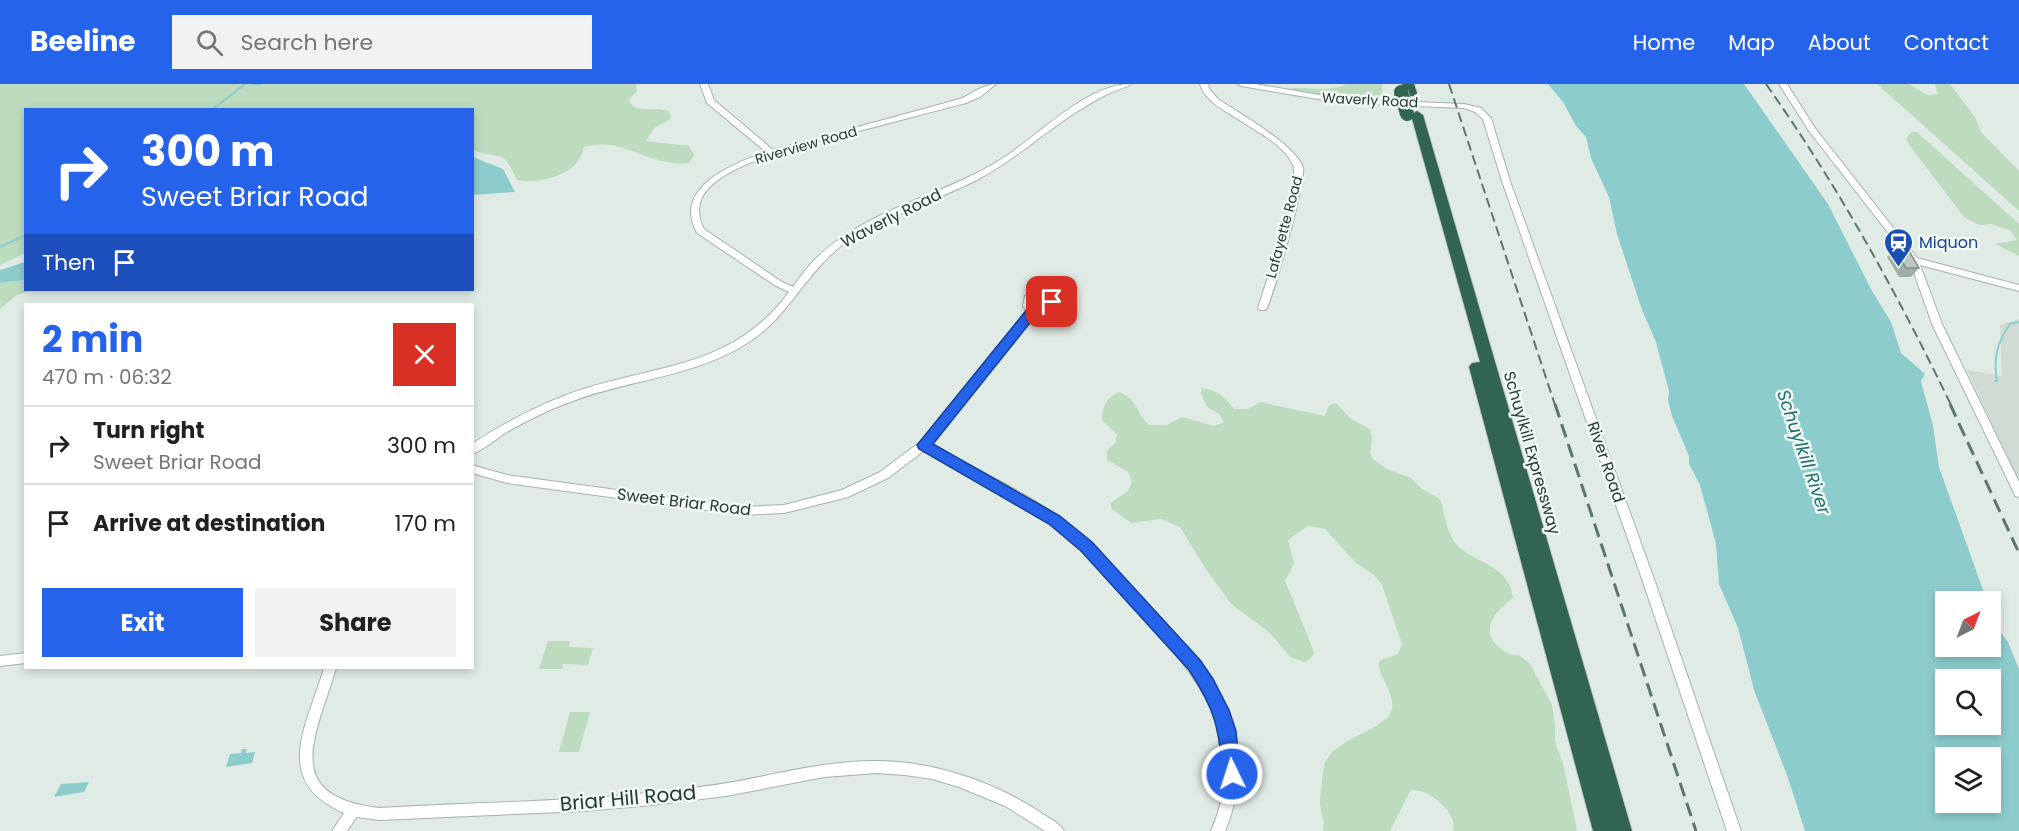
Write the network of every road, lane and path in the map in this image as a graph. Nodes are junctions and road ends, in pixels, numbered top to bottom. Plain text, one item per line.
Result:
1 (704, 84) edge
2 (992, 84) edge
3 (1126, 84) edge
4 (1204, 84) edge
5 (1241, 84) edge
6 (1783, 84) edge
7 (1405, 88) edge
8 (1464, 106) joint
9 (1412, 114) junction
10 (771, 152) junction
11 (1914, 260) junction
12 (2019, 288) edge
13 (794, 291) junction
14 (1263, 308) dead end
15 (1033, 310) dead end
16 (924, 445) junction
17 (474, 449) edge
18 (474, 470) edge
19 (2019, 492) edge
20 (24, 658) edge
21 (0, 661) edge
22 (330, 669) edge
23 (354, 811) junction
24 (339, 831) edge
25 (1057, 831) edge
26 (1218, 831) edge
27 (1604, 831) edge
28 (1621, 831) edge
29 (1734, 831) edge

1 - 10 street
2 - 10 street, Riverview Road
3 - 13 street, Waverly Road
4 - 14 street, Lafayette Road
5 - 8 street, Waverly Road
6 - 11 street
7 - 9 highway, Schuylkill Expressway
8 - 29 street, River Road
9 - 27 highway, Schuylkill Expressway
9 - 28 highway, Schuylkill Expressway
10 - 13 street, Riverview Road
11 - 12 street
11 - 19 street
13 - 17 street, Waverly Road
15 - 16 street, Sweet Briar Road
16 - 18 street, Sweet Briar Road
16 - 26 street
20 - 21 street
22 - 23 street, Briar Hill Road
23 - 24 street
23 - 25 street, Briar Hill Road

